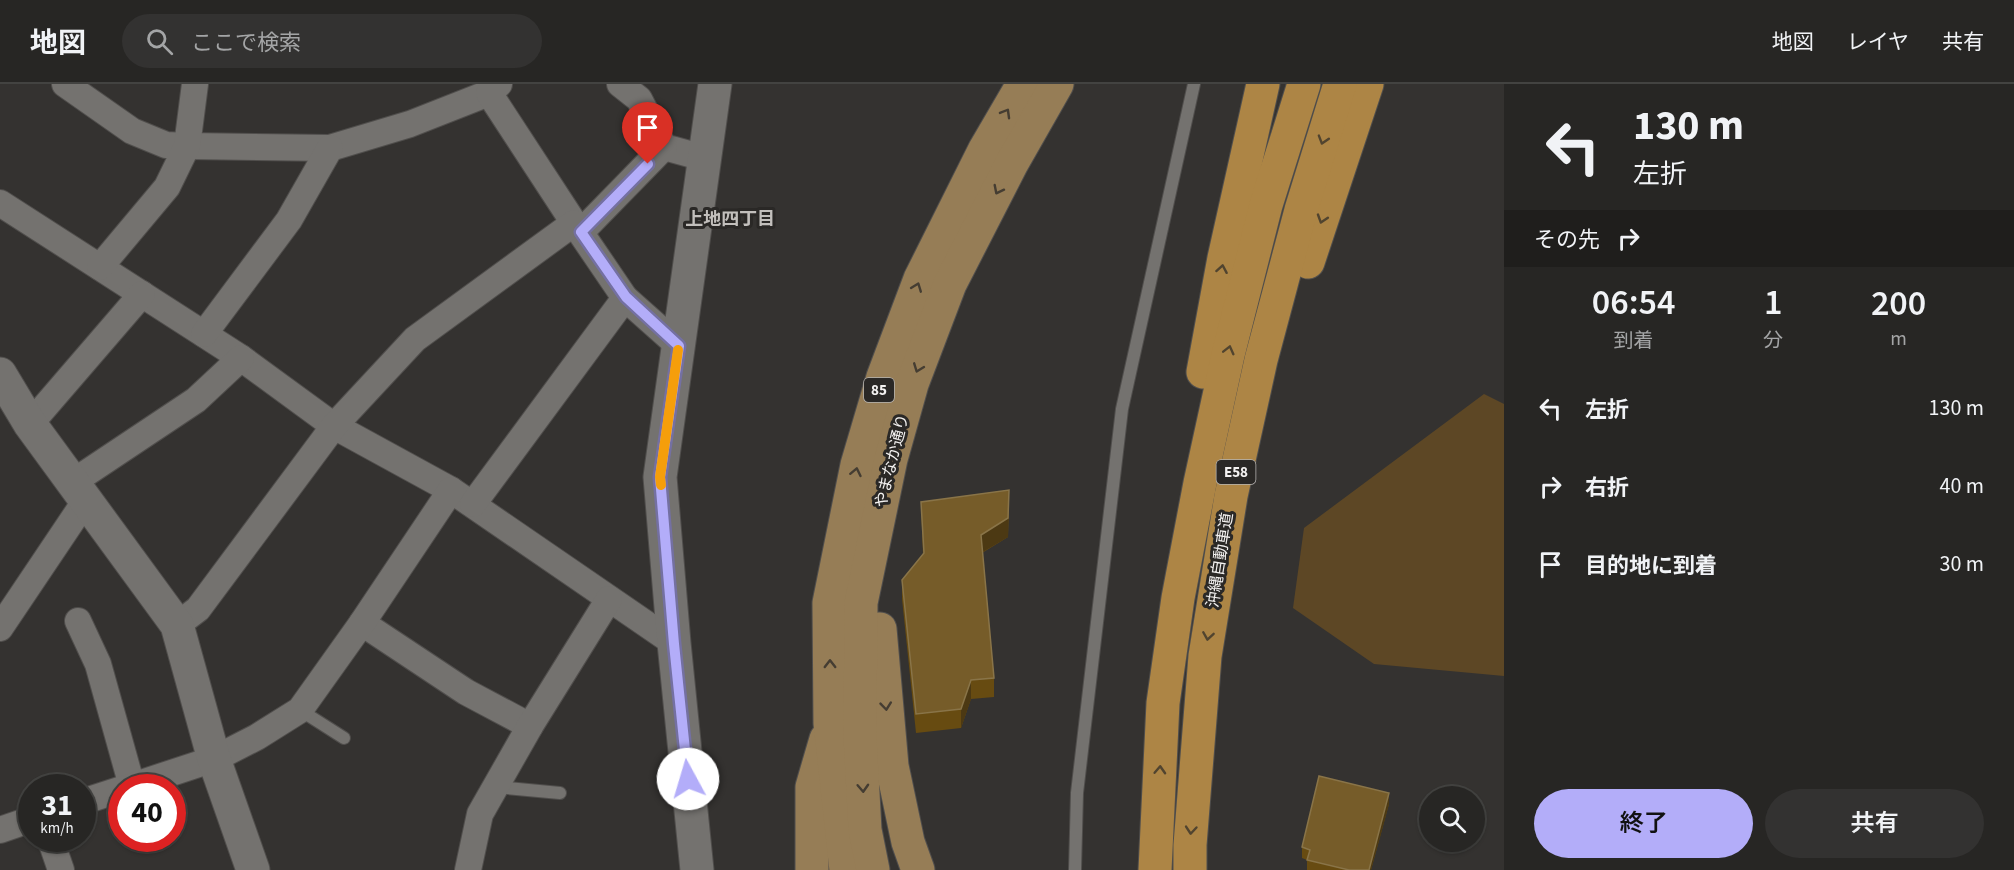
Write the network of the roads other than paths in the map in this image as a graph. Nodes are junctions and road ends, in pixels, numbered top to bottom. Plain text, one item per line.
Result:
1 (65, 84) edge
2 (195, 84) edge
3 (620, 84) edge
4 (715, 84) edge
5 (1023, 84) edge
6 (1057, 84) edge
7 (1194, 84) edge
8 (1263, 84) edge
9 (1304, 84) edge
10 (1340, 84) edge
11 (1367, 84) edge
12 (494, 88) edge
13 (188, 146) junction
14 (664, 147) junction
15 (330, 148) junction
16 (704, 158) junction
17 (0, 203) edge
18 (577, 228) junction
19 (100, 267) junction
20 (142, 294) junction
21 (626, 297) junction
22 (204, 334) junction
23 (679, 346) junction
24 (241, 358) junction
25 (0, 374) edge
26 (30, 424) junction
27 (334, 426) junction
28 (891, 459) junction
29 (451, 490) junction
30 (80, 491) junction
31 (1231, 496) junction
32 (473, 504) junction
33 (1178, 597) junction
34 (609, 599) junction
35 (7, 603) edge
36 (78, 621) dead end
37 (362, 623) junction
38 (177, 625) junction
39 (0, 628) edge
40 (674, 644) junction
41 (300, 710) junction
42 (830, 723) junction
43 (530, 726) junction
44 (344, 738) dead end
45 (214, 759) junction
46 (124, 774) edge
47 (167, 774) edge
48 (496, 787) junction
49 (560, 793) dead end
50 (18, 824) edge
51 (0, 830) edge
52 (55, 852) edge
53 (61, 870) edge
54 (253, 870) edge
55 (468, 870) edge
56 (698, 870) edge
57 (812, 870) edge
58 (846, 870) edge
59 (873, 870) edge
60 (918, 870) edge
61 (1075, 870) edge
62 (1155, 870) edge
63 (1190, 870) edge

1 - 13 street
2 - 13 street
3 - 14 street
4 - 16 street
42 -> 5 main road, やまなか通り / 85
6 -> 28 main road, やまなか通り / 85
7 - 61 lane
33 -> 8 highway
33 -> 9 highway, 沖縄自動車道 / E58
10 -> 31 highway, 沖縄自動車道 / E58
11 -> 31 highway
12 - 15 street
12 - 18 street
13 - 15 street
13 - 19 street
14 - 16 street
14 - 18 street
15 - 22 street
16 - 23 street
17 - 19 street
18 - 21 street
18 - 27 street
19 - 20 street
20 - 22 street
20 - 26 street
21 - 23 street
21 - 32 street
22 - 24 street
23 - 40 street
24 - 27 street
24 - 30 street
25 - 26 street
26 - 30 street
27 - 29 street
27 - 38 street
28 -> 59 main road, やまなか通り / 85
28 -> 60 main road
29 - 32 street
29 - 37 street
30 - 35 street
30 - 38 street
31 -> 63 highway, 沖縄自動車道 / E58
32 - 34 street
62 -> 33 highway, 沖縄自動車道 / E58
34 - 40 street
34 - 43 street
35 - 39 street
36 - 46 street
37 - 41 street
37 - 43 street
38 - 45 street
40 - 56 street
41 - 44 lane
41 - 45 street
42 - 57 main road
42 - 58 main road, やまなか通り / 85
43 - 48 street
45 - 47 street
45 - 54 street
48 - 49 lane
48 - 55 street
50 - 51 street
52 - 53 street

